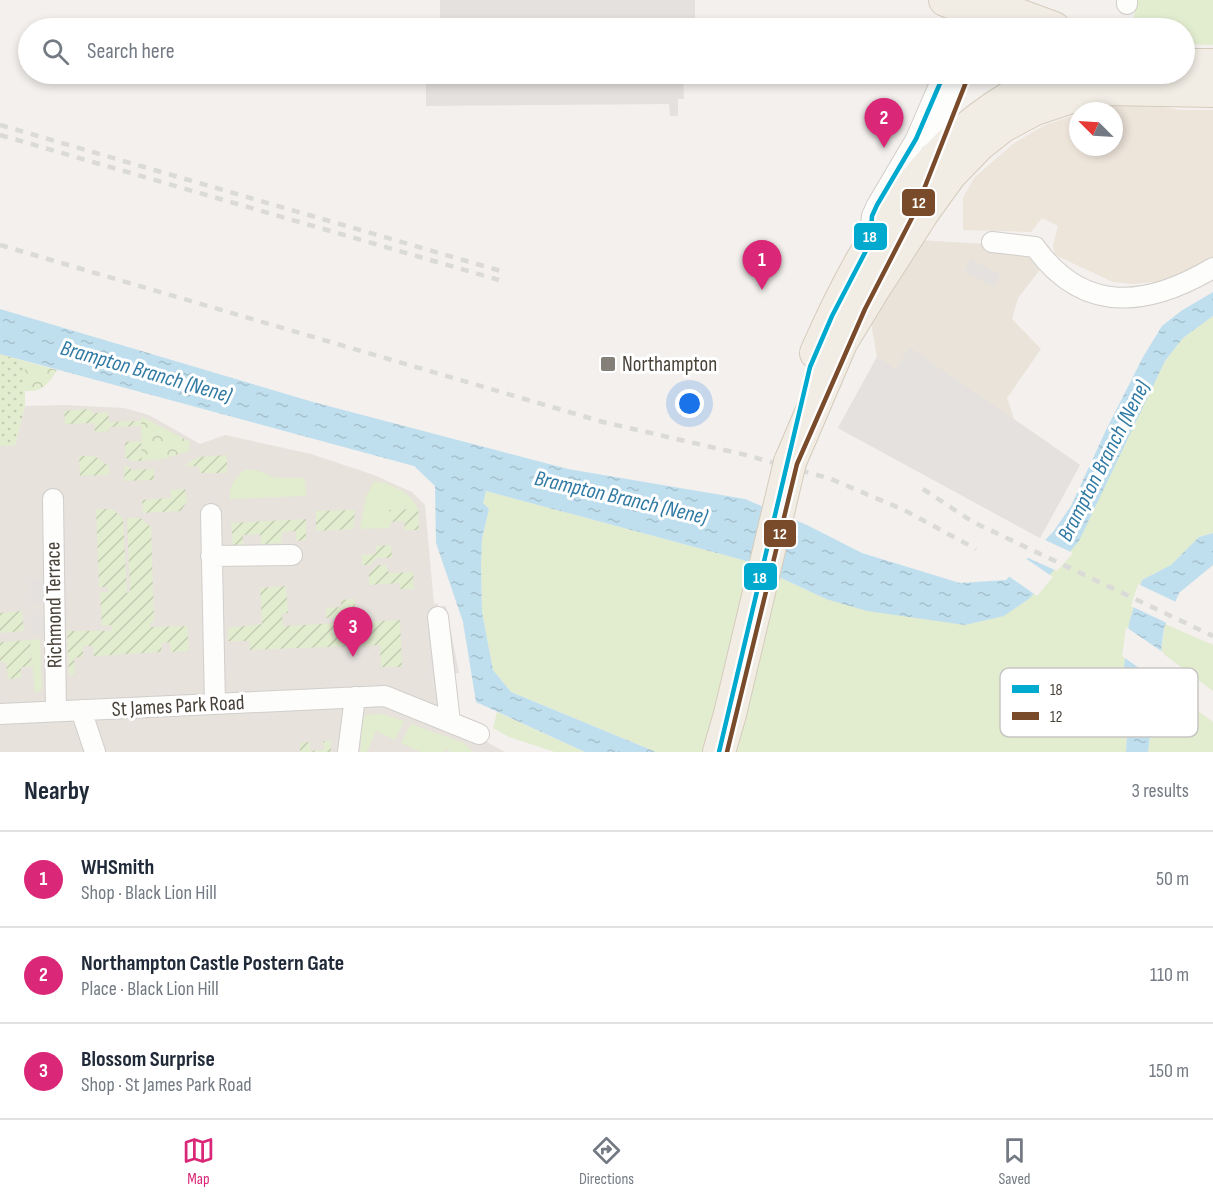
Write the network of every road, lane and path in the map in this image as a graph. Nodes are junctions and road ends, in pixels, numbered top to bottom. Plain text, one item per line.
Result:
1 (965, 16) edge
2 (1027, 18) edge
3 (1213, 65) edge
4 (1195, 71) edge
5 (940, 84) edge
6 (948, 84) edge
7 (957, 84) edge
8 (1032, 84) edge
9 (1164, 84) edge
10 (1195, 84) edge
11 (1213, 91) edge
12 (925, 168) junction
13 (905, 193) junction
14 (992, 242) dead end
15 (870, 243) junction
16 (1213, 268) edge
17 (842, 343) junction
18 (819, 371) junction
19 (53, 499) dead end
20 (211, 514) dead end
21 (292, 555) dead end
22 (211, 556) junction
23 (438, 617) dead end
24 (355, 697) junction
25 (215, 704) junction
26 (81, 710) junction
27 (56, 711) junction
28 (0, 714) edge
29 (450, 722) junction
30 (479, 734) dead end
31 (95, 752) edge
32 (348, 752) edge
33 (719, 752) edge

1 - 2 main road
3 - 4 main road
5 - 15 street
6 - 13 street
7 - 12 street
8 - 12 main road
9 - 17 main road
10 - 11 main road
12 - 13 main road
12 - 17 street
13 - 15 main road
14 - 16 street
15 - 18 main road
17 - 18 main road
18 - 33 main road, bridge
19 - 27 street, Richmond Terrace
20 - 22 street
21 - 22 street
22 - 25 street
23 - 29 street
24 - 25 street, St James Park Road
24 - 29 street, St James Park Road
24 - 32 street
25 - 26 street, St James Park Road
26 - 27 street, St James Park Road
26 - 31 street
27 - 28 street, St James Park Road
29 - 30 street, St James Park Road

